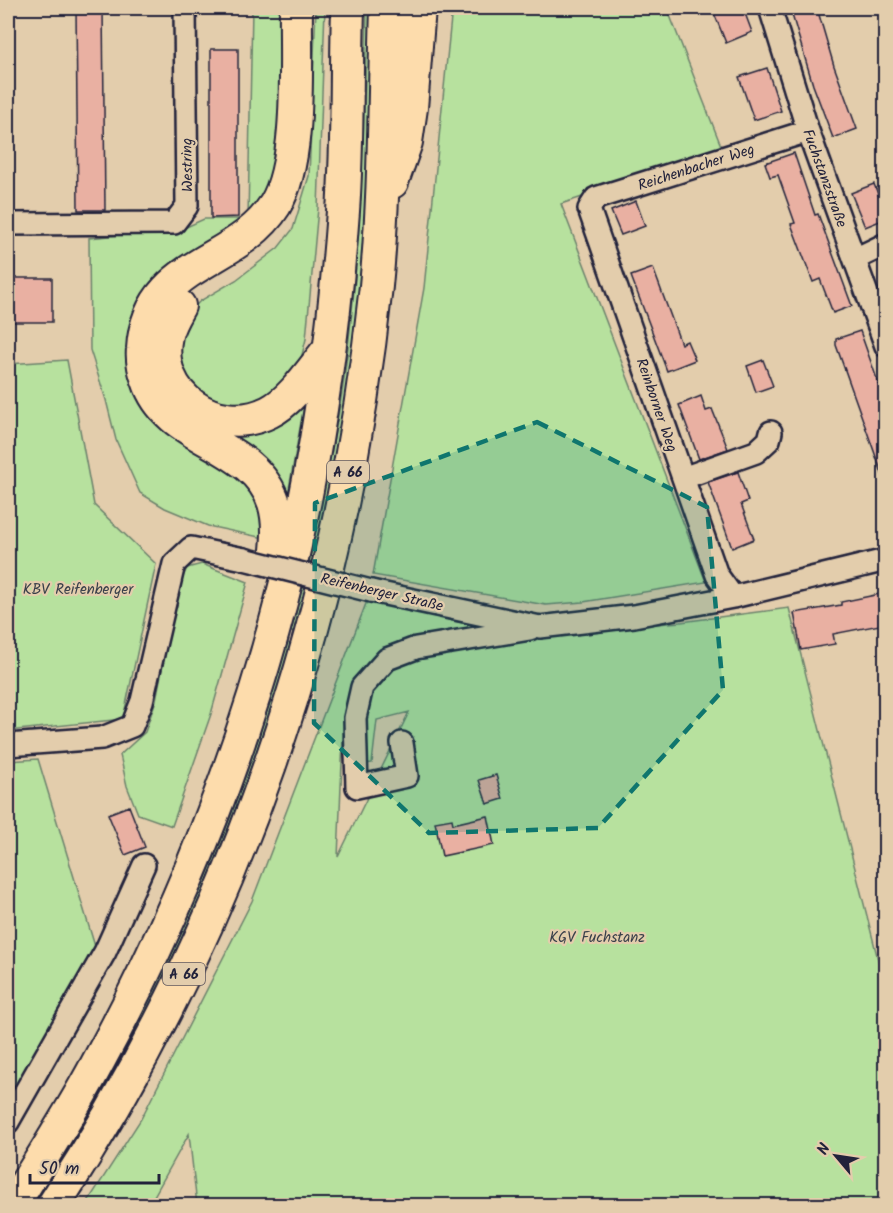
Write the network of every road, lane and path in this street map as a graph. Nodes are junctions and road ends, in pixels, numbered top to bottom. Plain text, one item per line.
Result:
1 (185, 8) edge
2 (296, 8) edge
3 (305, 8) edge
4 (348, 8) edge
5 (387, 8) edge
6 (419, 8) edge
7 (770, 8) edge
8 (808, 131) junction
9 (589, 209) joint
10 (382, 211) junction
11 (8, 224) edge
12 (885, 244) edge
13 (855, 259) junction
14 (885, 346) edge
15 (329, 349) junction
16 (771, 432) dead end
17 (683, 478) junction
18 (885, 560) edge
19 (733, 597) junction
20 (540, 627) junction
21 (268, 646) junction
22 (402, 743) dead end
23 (8, 745) edge
24 (144, 865) dead end
25 (8, 1122) edge
26 (12, 1206) edge
27 (53, 1206) edge

1 - 11 street, Westring
2 - 21 highway
3 - 15 highway
4 - 15 highway, A 66
5 - 10 highway, A 66
6 - 10 highway
7 - 8 street, Fuchstanzstraße
8 - 9 street, Reichenbacher Weg
8 - 13 street, Fuchstanzstraße
9 - 17 street, Reinborner Weg
10 - 27 highway, A 66
12 - 13 street
13 - 14 street, Fuchstanzstraße
15 - 21 highway, A 66
16 - 17 street
17 - 19 street, Reinborner Weg
18 - 19 street, Reifenberger Straße
19 - 20 street, Reifenberger Straße
20 - 22 street
20 - 23 street, Reifenberger Straße, bridge
21 - 26 highway, A 66
24 - 25 street

